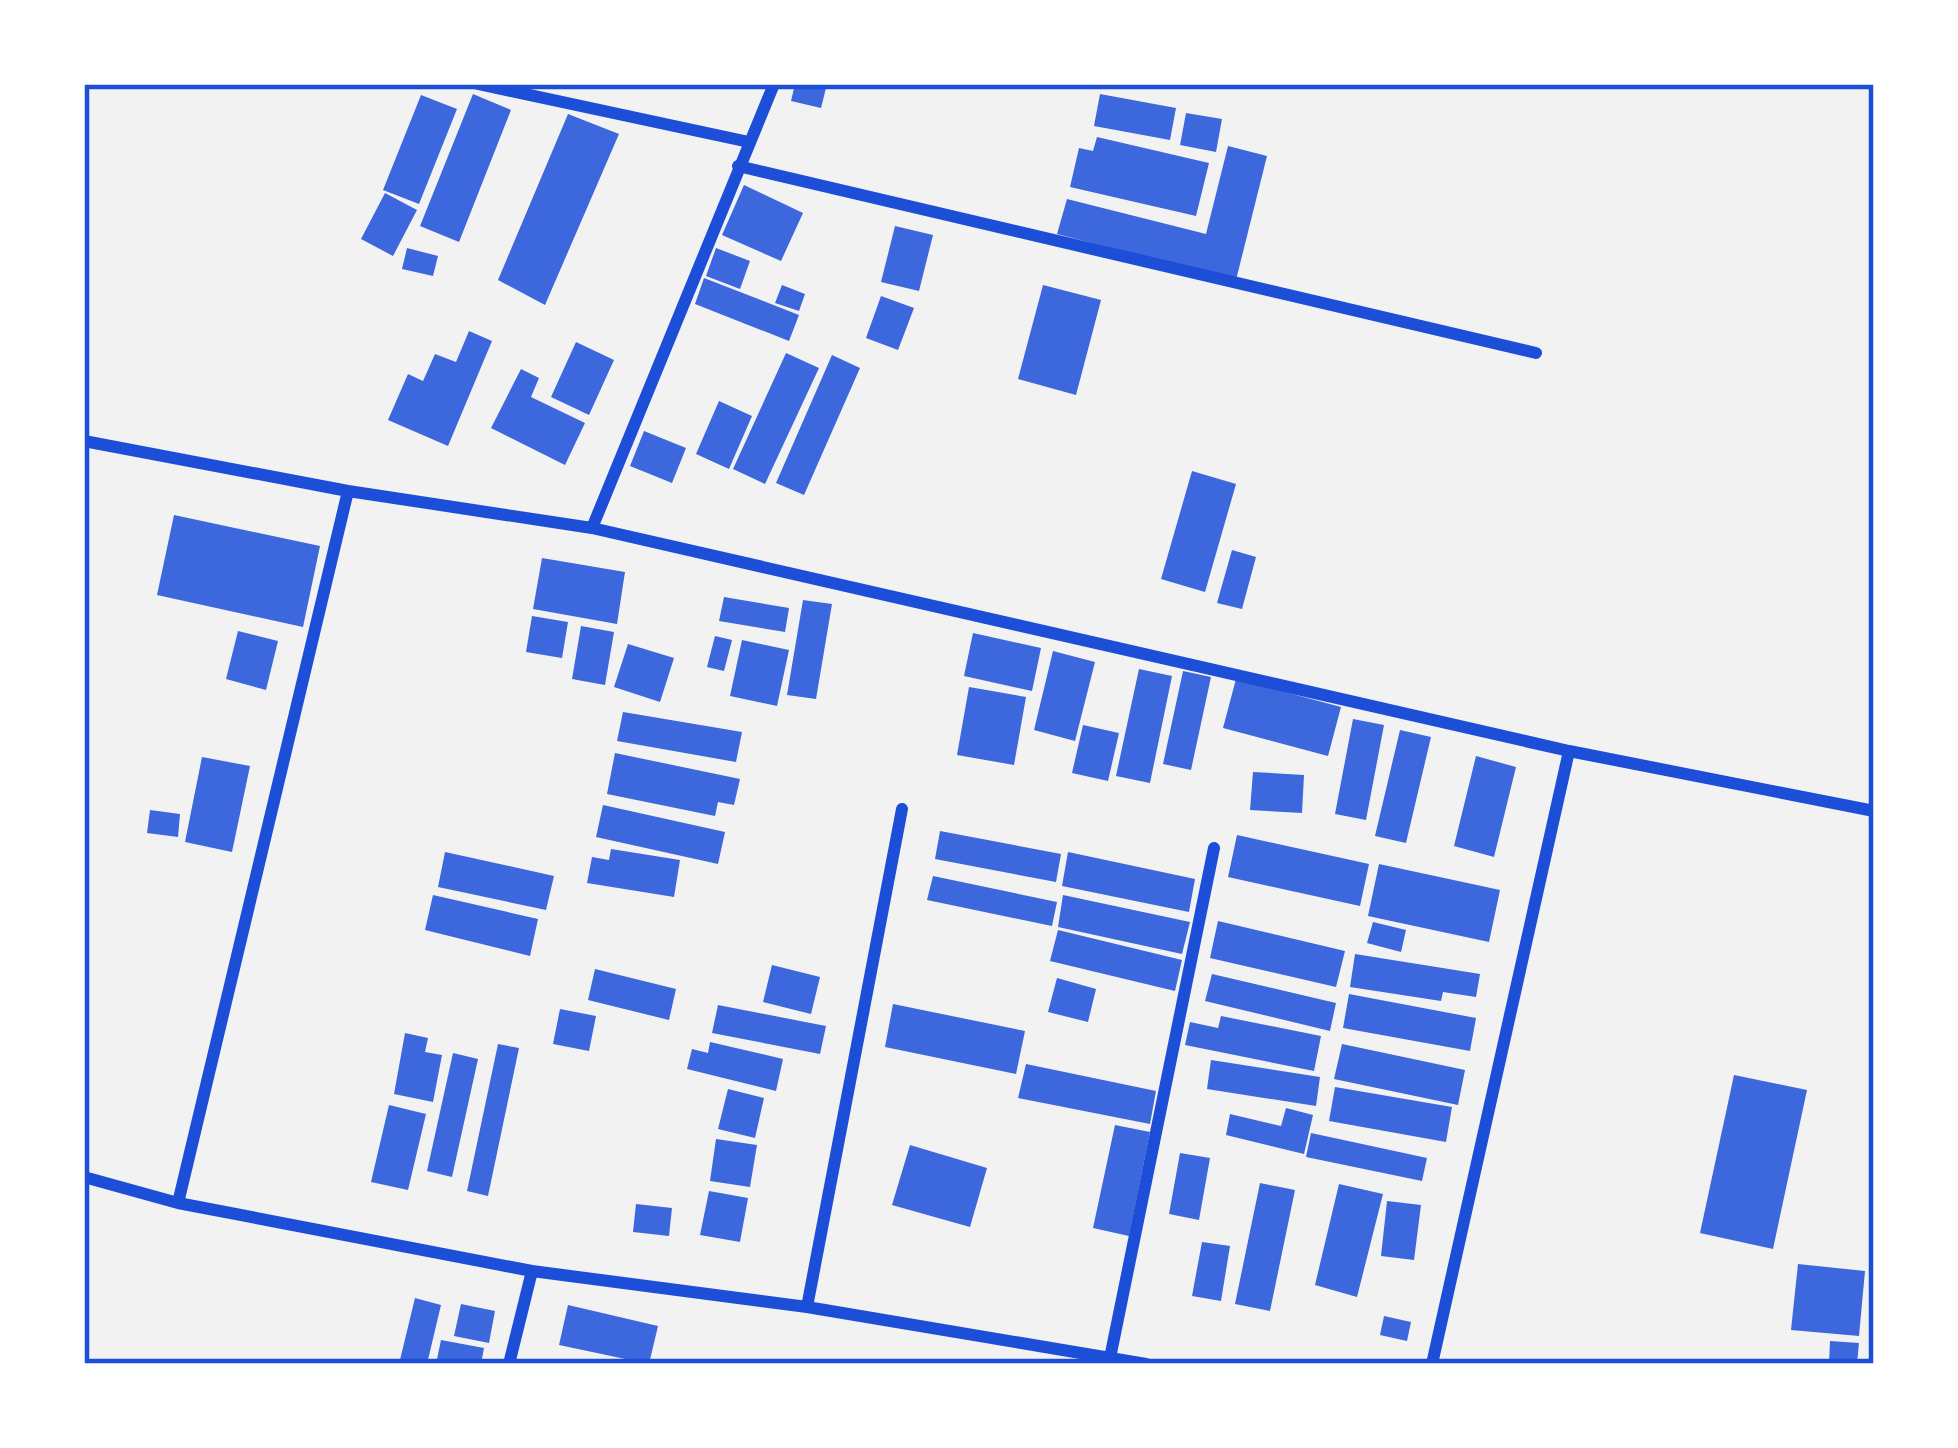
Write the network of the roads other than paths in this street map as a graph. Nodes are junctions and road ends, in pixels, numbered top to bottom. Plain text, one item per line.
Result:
1 (478, 84) edge
2 (774, 84) edge
3 (749, 142) junction
4 (738, 166) junction
5 (1537, 353) dead end
6 (84, 441) edge
7 (348, 491) junction
8 (592, 528) junction
9 (1569, 751) junction
10 (902, 809) dead end
11 (1874, 811) edge
12 (1214, 848) dead end
13 (84, 1177) edge
14 (178, 1203) junction
15 (532, 1271) junction
16 (807, 1306) junction
17 (1110, 1358) junction
18 (509, 1364) edge
19 (1146, 1364) edge
20 (1432, 1364) edge

1 - 3 street
2 - 3 street
3 - 4 street
4 - 5 street
4 - 8 street
6 - 7 street
7 - 8 street
7 - 14 street
8 - 9 street
9 - 11 street
9 - 20 street
10 - 16 street
12 - 17 street
13 - 14 street
14 - 15 street
15 - 16 street
15 - 18 street
16 - 17 street
17 - 19 street

